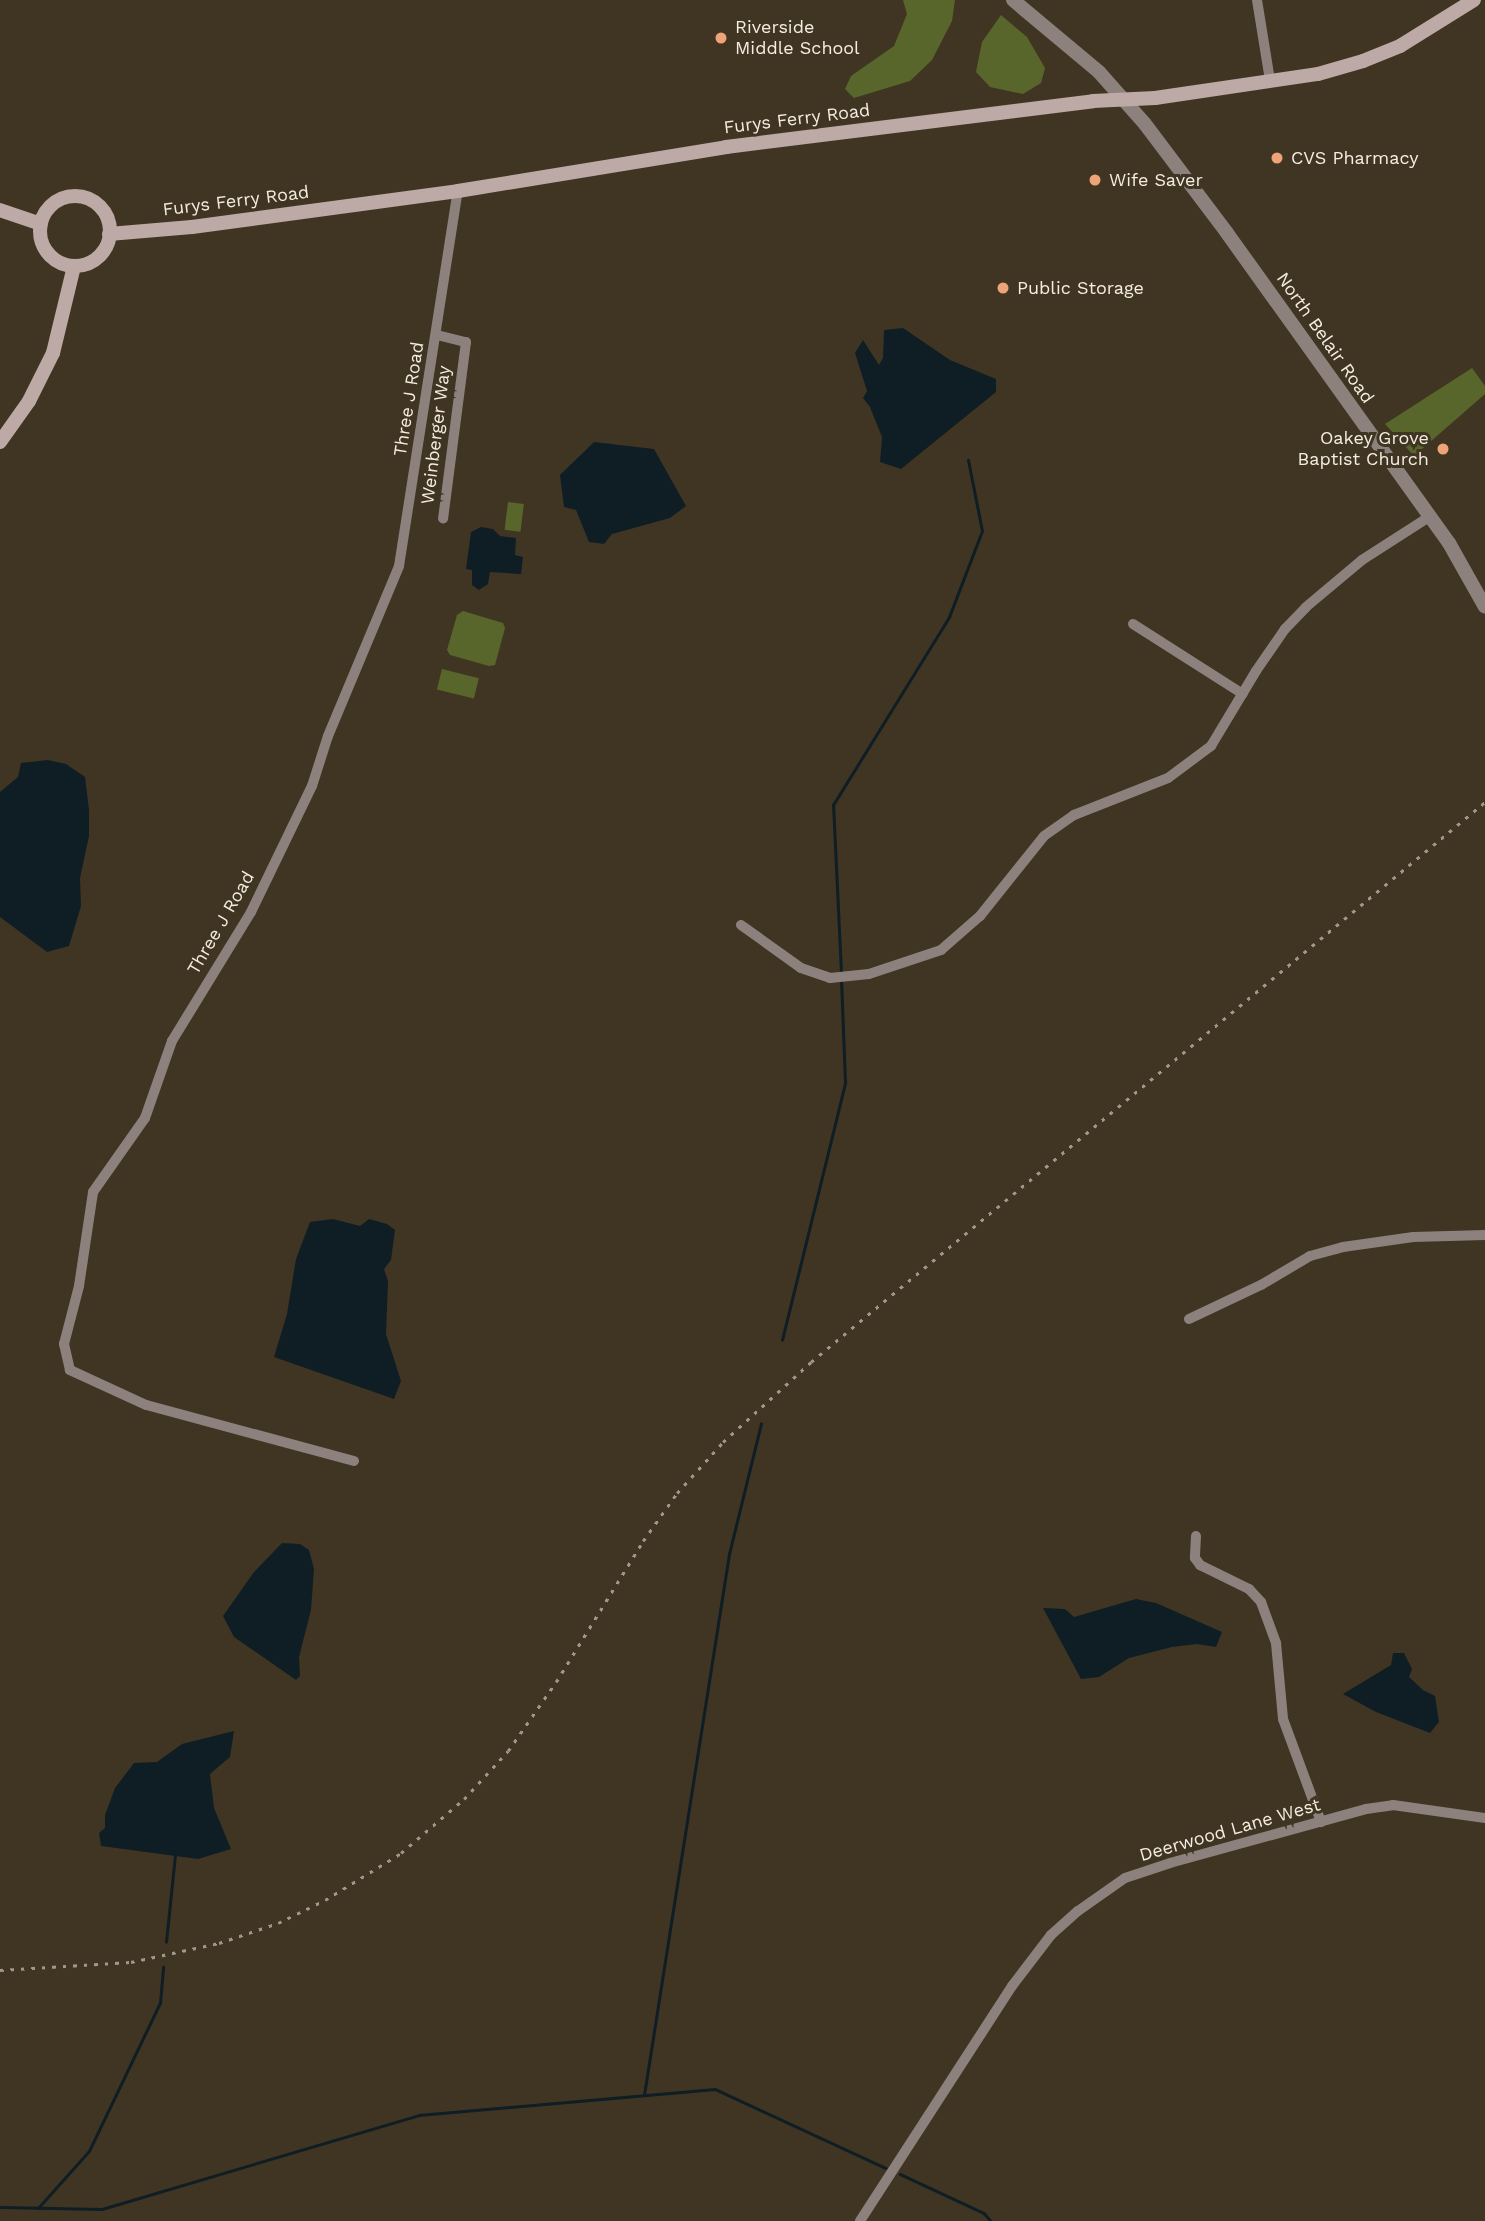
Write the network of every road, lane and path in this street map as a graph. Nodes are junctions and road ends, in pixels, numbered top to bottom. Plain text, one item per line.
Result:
1 (1013, 0) edge
2 (1257, 0) edge
3 (1474, 0) edge
4 (1270, 80) junction
5 (1123, 99) junction
6 (458, 191) junction
7 (0, 210) edge
8 (41, 223) junction
9 (109, 234) junction
10 (74, 266) junction
11 (438, 335) junction
12 (0, 442) edge
13 (1429, 517) junction
14 (443, 519) dead end
15 (1485, 607) edge
16 (1133, 624) dead end
17 (1243, 694) junction
18 (741, 925) dead end
19 (1485, 1235) edge
20 (1189, 1319) dead end
21 (354, 1461) dead end
22 (1196, 1536) dead end
23 (1485, 1818) edge
24 (1321, 1822) junction
25 (860, 2221) edge

1 - 5 street, North Belair Road
2 - 4 street
3 - 4 main road, Furys Ferry Road
4 - 5 main road, Furys Ferry Road
5 - 6 main road, Furys Ferry Road
5 - 13 street, North Belair Road
6 - 9 main road, Furys Ferry Road
6 - 11 street, Three J Road
7 - 8 main road
8 - 9 main road
8 - 10 main road
9 - 10 main road
10 - 12 main road
11 - 14 street, Weinberger Way
11 - 21 street, Three J Road
13 - 15 street, North Belair Road
13 - 17 street
16 - 17 street
17 - 18 street
19 - 20 street
22 - 24 street
23 - 24 street, Deerwood Lane West
24 - 25 street, Deerwood Lane West

